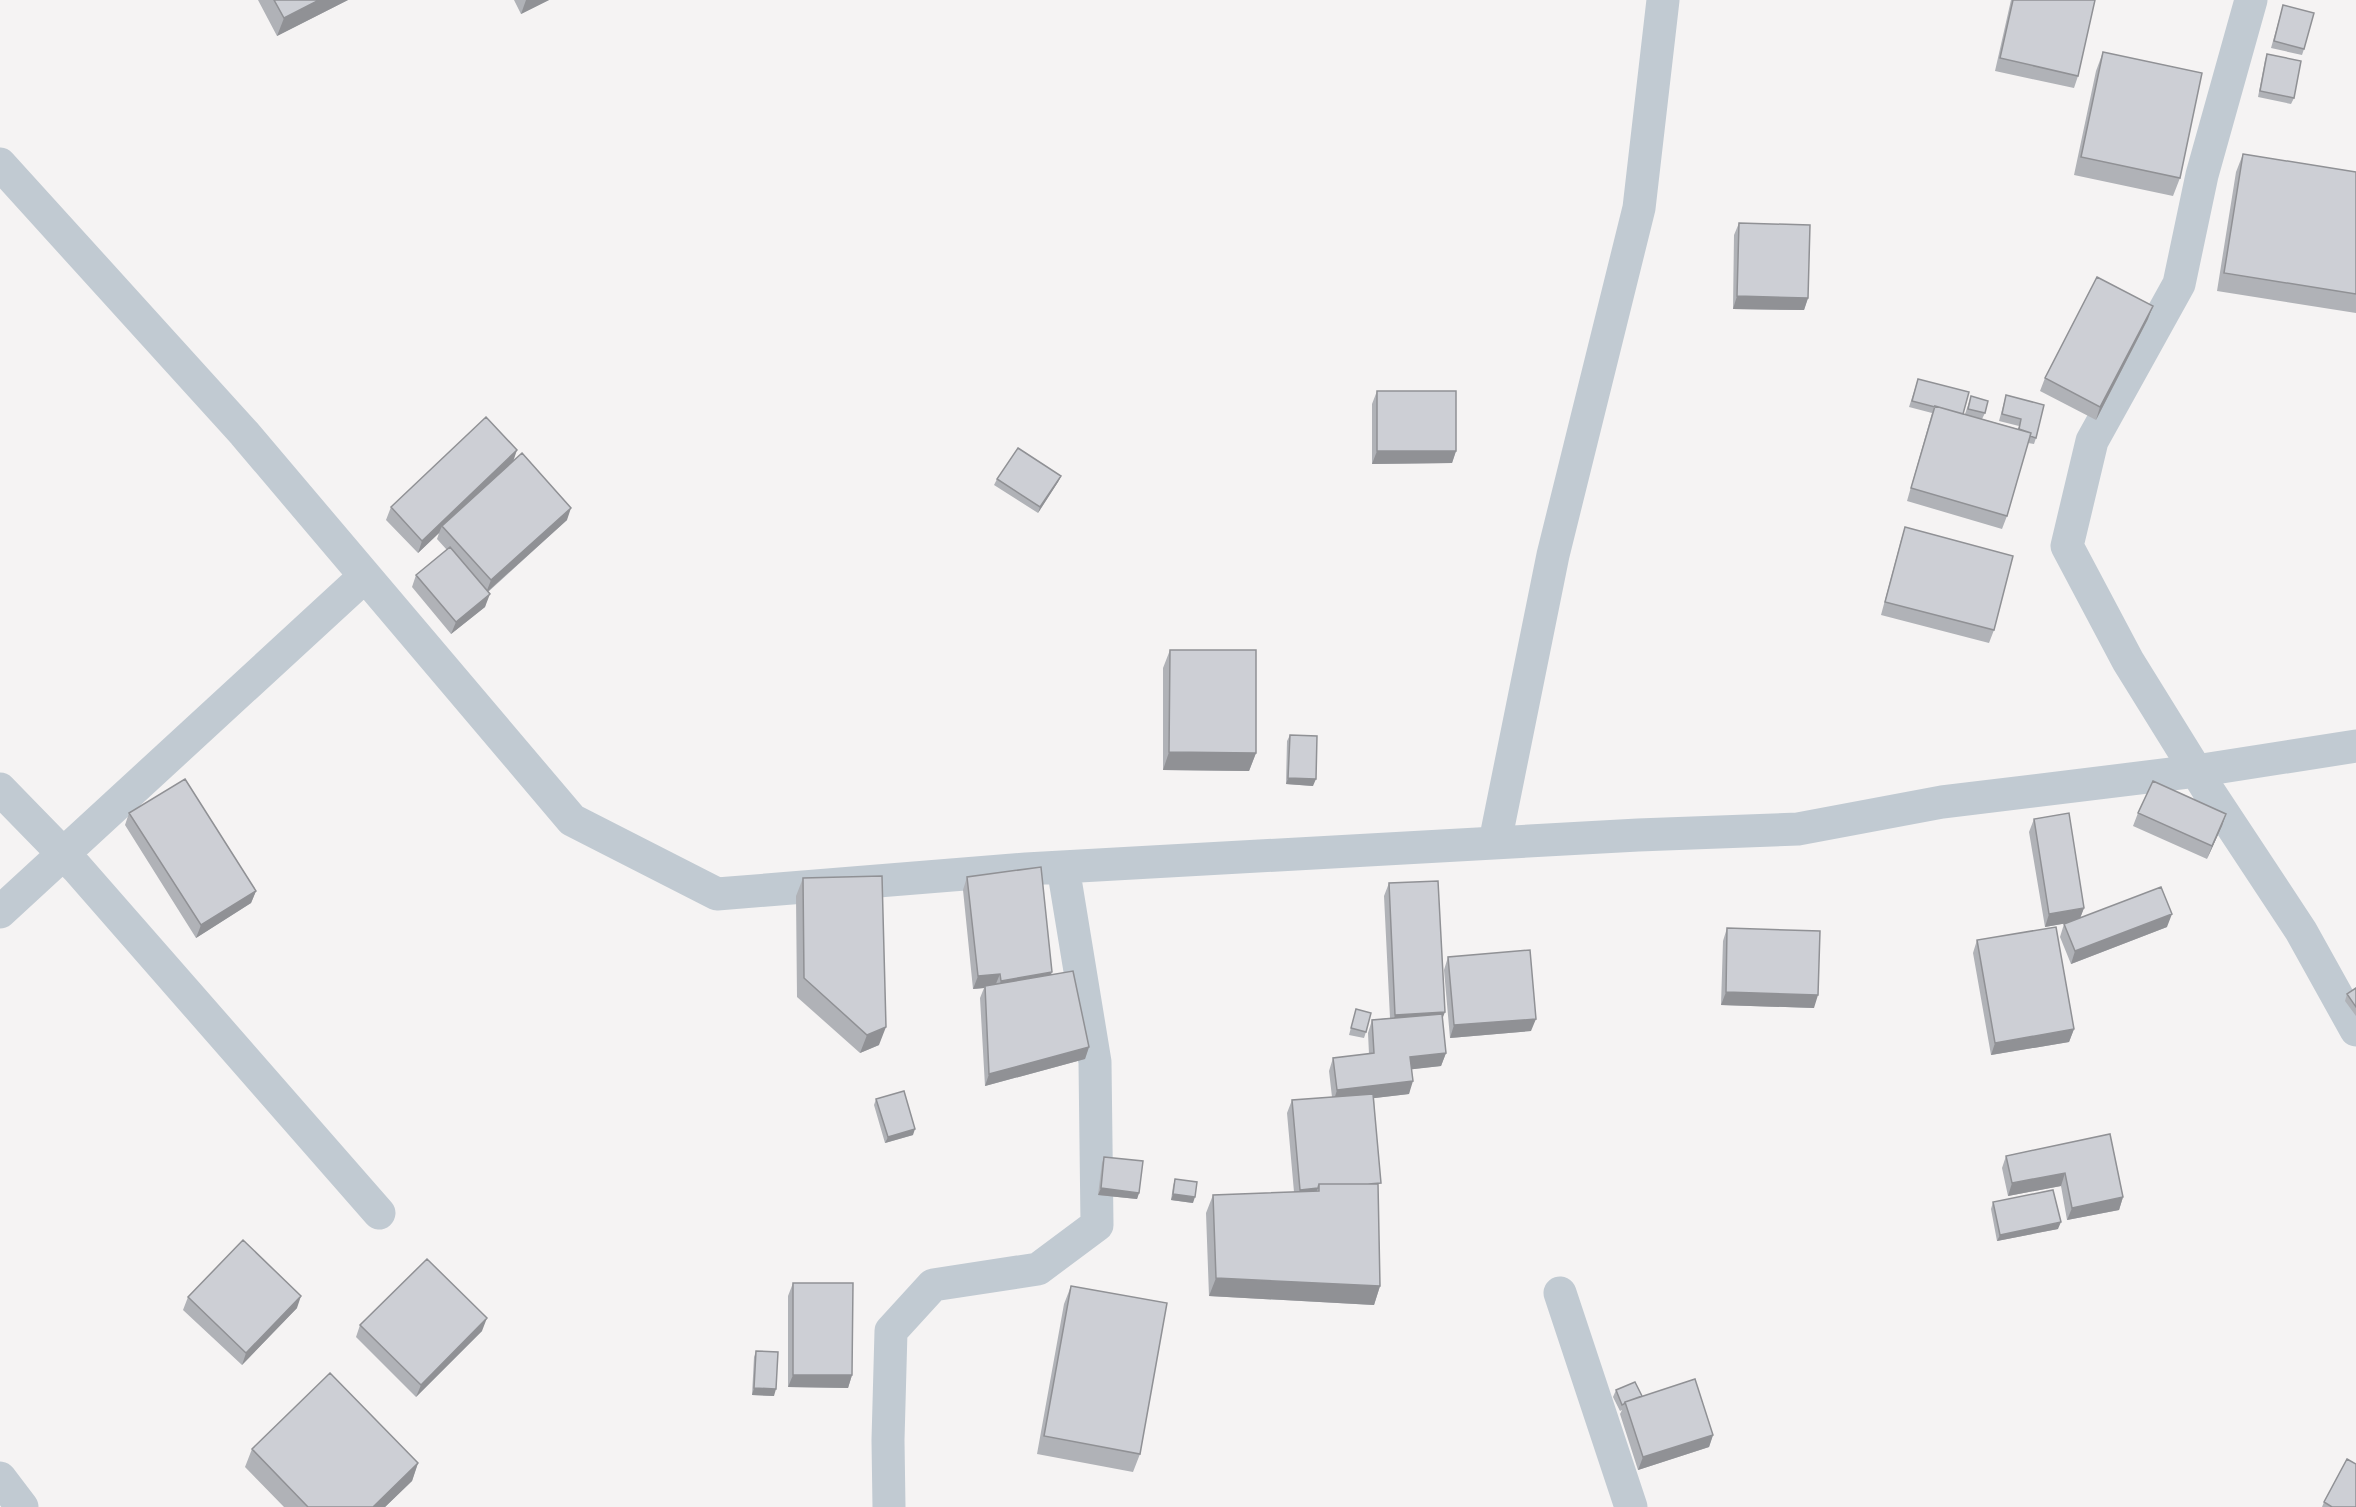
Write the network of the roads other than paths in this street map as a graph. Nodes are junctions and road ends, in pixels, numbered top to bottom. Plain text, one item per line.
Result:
1 (1663, 0) edge
2 (2251, 0) edge
3 (0, 164) edge
4 (364, 577) junction
5 (2356, 746) edge
6 (2196, 771) junction
7 (0, 789) edge
8 (1495, 842) junction
9 (65, 855) junction
10 (1063, 867) junction
11 (0, 912) edge
12 (2356, 1030) edge
13 (379, 1213) dead end
14 (1560, 1293) dead end
15 (889, 1507) edge
16 (1631, 1507) edge

1 - 8 street
2 - 6 street
3 - 4 street
4 - 9 street
4 - 10 street
5 - 6 street
6 - 8 street
6 - 12 street
7 - 9 street
8 - 10 street
9 - 11 street
9 - 13 street
10 - 15 street
14 - 16 street

